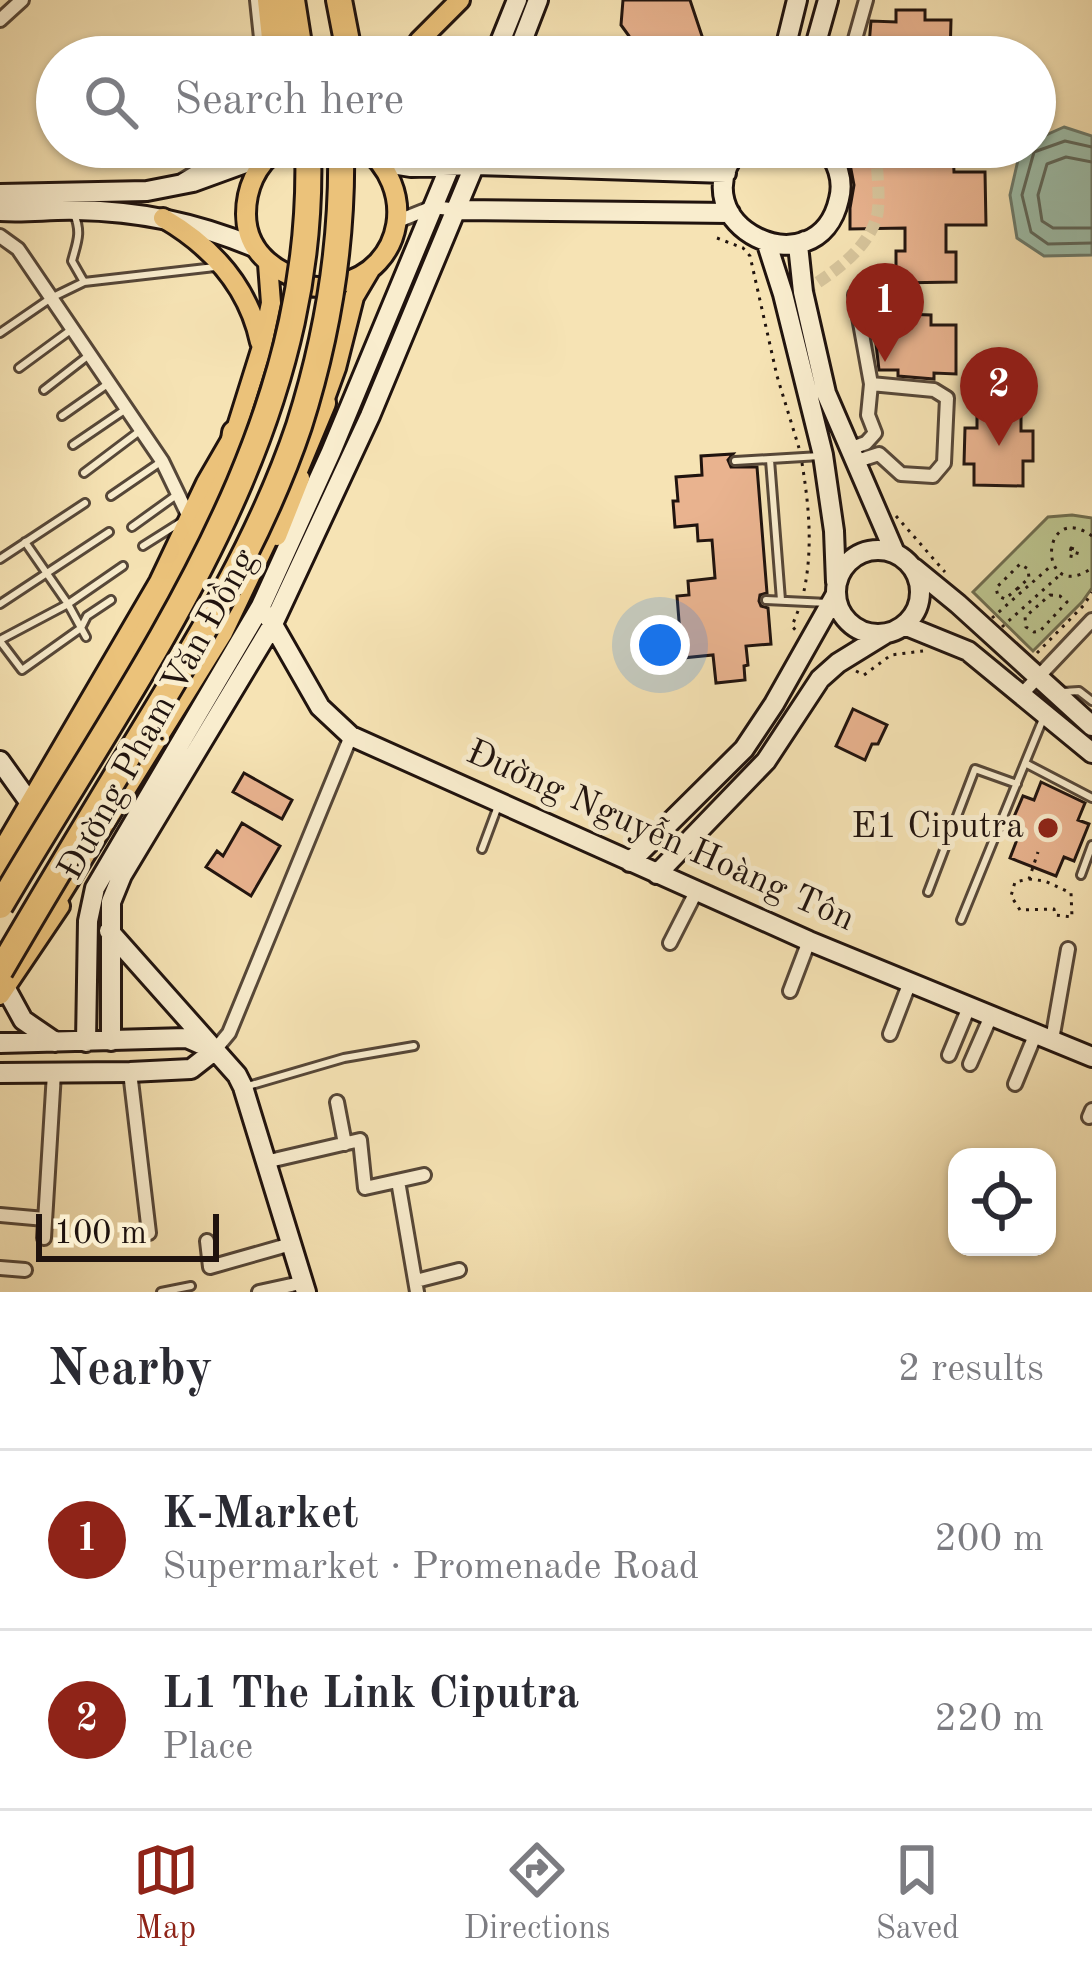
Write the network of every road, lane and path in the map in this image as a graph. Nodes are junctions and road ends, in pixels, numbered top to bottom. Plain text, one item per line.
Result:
1 (22, 0) edge
2 (257, 0) edge
3 (270, 0) edge
4 (292, 0) edge
5 (324, 0) edge
6 (339, 0) edge
7 (460, 0) edge
8 (517, 0) edge
9 (538, 0) edge
10 (797, 0) edge
11 (827, 0) edge
12 (866, 0) edge
13 (0, 20) edge
14 (261, 36) edge
15 (274, 36) edge
16 (298, 36) edge
17 (330, 36) edge
18 (346, 36) edge
19 (424, 36) edge
20 (502, 36) edge
21 (524, 36) edge
22 (788, 36) edge
23 (818, 36) edge
24 (856, 36) edge
25 (203, 168) edge
26 (221, 168) edge
27 (258, 168) edge
28 (308, 168) edge
29 (340, 168) edge
30 (383, 168) edge
31 (449, 168) edge
32 (474, 168) edge
33 (664, 168) edge
34 (728, 168) edge
35 (837, 168) edge
36 (726, 172) junction
37 (172, 187) junction
38 (0, 194) edge
39 (434, 207) junction
40 (72, 209) junction
41 (458, 210) junction
42 (0, 211) edge
43 (730, 213) junction
44 (163, 218) junction
45 (398, 221) junction
46 (0, 236) edge
47 (716, 238) dead end
48 (805, 241) junction
49 (767, 244) junction
50 (254, 247) junction
51 (268, 264) junction
52 (224, 267) junction
53 (370, 270) junction
54 (84, 282) junction
55 (855, 295) dead end
56 (51, 298) junction
57 (72, 329) junction
58 (0, 333) edge
59 (261, 350) junction
60 (89, 355) junction
61 (20, 368) dead end
62 (109, 383) junction
63 (871, 384) junction
64 (44, 390) dead end
65 (323, 403) junction
66 (126, 409) junction
67 (62, 416) dead end
68 (141, 430) junction
69 (235, 433) junction
70 (74, 445) dead end
71 (824, 455) junction
72 (852, 456) junction
73 (801, 459) junction
74 (770, 460) junction
75 (162, 461) junction
76 (736, 461) dead end
77 (84, 473) dead end
78 (178, 494) junction
79 (111, 496) dead end
80 (85, 503) dead end
81 (893, 513) dead end
82 (189, 517) junction
83 (132, 526) dead end
84 (109, 532) dead end
85 (1092, 536) edge
86 (26, 542) junction
87 (143, 546) dead end
88 (1050, 552) junction
89 (1092, 552) edge
90 (0, 559) edge
91 (903, 559) junction
92 (1053, 565) junction
93 (123, 566) dead end
94 (1092, 568) edge
95 (945, 573) dead end
96 (1062, 573) junction
97 (46, 574) junction
98 (1020, 590) junction
99 (1092, 592) edge
100 (835, 594) junction
101 (111, 600) dead end
102 (766, 600) dead end
103 (782, 600) junction
104 (1031, 600) junction
105 (801, 601) junction
106 (0, 604) edge
107 (68, 604) junction
108 (1039, 605) junction
109 (261, 606) junction
110 (273, 624) junction
111 (1088, 624) edge
112 (904, 625) junction
113 (792, 626) dead end
114 (1001, 628) junction
115 (83, 632) junction
116 (885, 634) junction
117 (1007, 635) dead end
118 (0, 641) edge
119 (931, 650) dead end
120 (1031, 658) dead end
121 (864, 675) dead end
122 (1037, 679) junction
123 (1053, 693) junction
124 (1022, 695) junction
125 (1092, 701) edge
126 (1044, 715) junction
127 (1092, 726) edge
128 (351, 736) junction
129 (1092, 753) edge
130 (0, 761) edge
131 (1025, 763) junction
132 (1017, 784) junction
133 (1092, 798) edge
134 (30, 803) junction
135 (500, 803) junction
136 (1092, 845) edge
137 (482, 849) dead end
138 (1038, 852) dead end
139 (0, 854) edge
140 (630, 862) junction
141 (1092, 872) edge
142 (658, 874) junction
143 (1029, 879) junction
144 (0, 881) edge
145 (0, 892) edge
146 (695, 892) junction
147 (928, 892) dead end
148 (0, 906) edge
149 (962, 920) dead end
150 (109, 931) junction
151 (809, 941) junction
152 (670, 944) dead end
153 (1068, 949) dead end
154 (1, 981) edge
155 (910, 982) junction
156 (790, 991) dead end
157 (969, 1007) junction
158 (991, 1016) junction
159 (890, 1034) dead end
160 (1044, 1037) junction
161 (111, 1041) junction
162 (55, 1042) junction
163 (86, 1042) junction
164 (0, 1043) edge
165 (413, 1046) dead end
166 (214, 1051) junction
167 (949, 1054) dead end
168 (1092, 1057) edge
169 (970, 1064) dead end
170 (130, 1072) junction
171 (54, 1073) junction
172 (5, 1077) edge
173 (1015, 1084) dead end
174 (244, 1087) junction
175 (338, 1102) dead end
176 (345, 1144) junction
177 (265, 1162) junction
178 (424, 1175) dead end
179 (398, 1181) junction
180 (0, 1215) edge
181 (45, 1220) junction
182 (149, 1233) dead end
183 (44, 1238) dead end
184 (207, 1240) dead end
185 (291, 1244) junction
186 (0, 1268) edge
187 (26, 1270) dead end
188 (459, 1270) dead end
189 (190, 1286) dead end
190 (417, 1286) edge
191 (306, 1287) edge
192 (160, 1292) edge
193 (259, 1292) edge

1 - 13 street
2 - 14 street
3 - 15 highway
4 - 16 highway
5 - 17 highway
6 - 18 highway
7 - 19 main road
8 - 20 street
9 - 21 street
10 - 22 street
11 - 23 street
12 - 24 street
25 - 37 street
26 - 37 street
27 - 50 main road
28 - 148 highway, bridge
29 - 154 highway, bridge
30 - 45 main road
31 - 39 street, Đường Phạm Văn Đồng
32 - 41 street, Đường Phạm Văn Đồng
33 - 36 street
34 - 36 street
35 - 48 street
36 - 43 street
37 - 38 street
39 - 41 street
39 - 45 street
39 - 109 street, Đường Phạm Văn Đồng
40 - 42 street
40 - 44 street
40 - 54 lane
41 - 43 street
41 - 110 street, Đường Phạm Văn Đồng
43 - 49 street
44 - 50 street
44 - 52 main road
45 - 53 main road, Đường Phạm Văn Đồng
46 - 56 street
47 - 73 path
48 - 49 street
48 - 72 street
49 - 71 street
50 - 51 main road
51 - 53 main road
51 - 59 main road, Đường Phạm Văn Đồng
52 - 54 lane
52 - 59 main road
53 - 65 main road, Đường Phạm Văn Đồng
54 - 56 lane
55 - 63 street
56 - 57 street
56 - 58 lane
57 - 60 street
57 - 61 lane
59 - 69 main road, Đường Phạm Văn Đồng
60 - 62 street
60 - 64 lane
62 - 66 street
62 - 67 lane
63 - 72 street
63 - 72 street
65 - 154 highway, bridge
65 - 154 main road, Đường Phạm Văn Đồng
66 - 68 street
66 - 70 lane
68 - 75 street
68 - 77 lane
69 - 82 main road, Đường Phạm Văn Đồng
69 - 144 highway
69 - 145 main road
71 - 73 lane
71 - 100 street
72 - 91 street
73 - 74 lane
73 - 105 path
74 - 76 lane
74 - 103 lane
75 - 78 street
75 - 79 lane
78 - 82 street
78 - 83 lane
80 - 86 lane
81 - 95 path
82 - 87 lane
82 - 134 main road, Đường Phạm Văn Đồng
84 - 97 lane
85 - 88 path
86 - 90 lane
86 - 97 lane
88 - 89 path
88 - 92 path
91 - 100 street
91 - 112 street
91 - 122 street
92 - 96 path
92 - 98 path
93 - 107 lane
94 - 96 path
96 - 104 path
97 - 106 lane
97 - 107 lane
98 - 98 path
98 - 114 path
99 - 120 path
100 - 105 lane
100 - 116 street
100 - 140 street
101 - 115 lane
102 - 103 lane
103 - 105 lane
104 - 108 path
104 - 114 path
105 - 113 path
107 - 115 lane
107 - 118 lane
108 - 108 path
109 - 110 street, Đường Nguyễn Hoàng Tôn
109 - 163 street, Đường Phạm Văn Đồng
110 - 128 street, Đường Nguyễn Hoàng Tôn
110 - 150 street, Đường Phạm Văn Đồng
111 - 122 street
112 - 116 street
112 - 124 street
114 - 117 path
115 - 118 lane
116 - 142 street
119 - 121 path
122 - 123 street
122 - 124 street
123 - 125 lane
123 - 127 street
124 - 126 street
126 - 129 street
126 - 131 lane
128 - 135 street, Đường Nguyễn Hoàng Tôn
128 - 166 street
130 - 134 street
131 - 132 lane
131 - 133 lane
132 - 147 lane
132 - 149 lane
134 - 139 main road, Đường Phạm Văn Đồng
135 - 137 lane
135 - 140 street, Đường Nguyễn Hoàng Tôn
136 - 141 lane
138 - 143 path
140 - 142 street, Đường Nguyễn Hoàng Tôn
142 - 146 street, Đường Nguyễn Hoàng Tôn
143 - 143 path
146 - 151 street, Đường Nguyễn Hoàng Tôn
146 - 152 street
150 - 161 street, Đường Phạm Văn Đồng
150 - 166 street
151 - 155 street, Đường Nguyễn Hoàng Tôn
151 - 156 street
153 - 160 street
154 - 162 street
155 - 157 street, Đường Nguyễn Hoàng Tôn
155 - 159 street
157 - 158 street, Đường Nguyễn Hoàng Tôn
157 - 167 street
158 - 160 street, Đường Nguyễn Hoàng Tôn
158 - 169 street
160 - 168 street, Đường Nguyễn Hoàng Tôn
160 - 173 street
161 - 163 street
161 - 166 street
162 - 163 street
162 - 164 street
165 - 174 lane
166 - 170 street
166 - 174 street
170 - 171 street
170 - 182 street
171 - 172 street
171 - 181 street
174 - 177 street
175 - 176 street
176 - 177 street
176 - 179 street
177 - 185 street
178 - 179 street
179 - 190 street
180 - 181 street
181 - 183 street
184 - 185 street
185 - 191 street
186 - 187 street
188 - 190 street
189 - 192 lane
191 - 193 street

